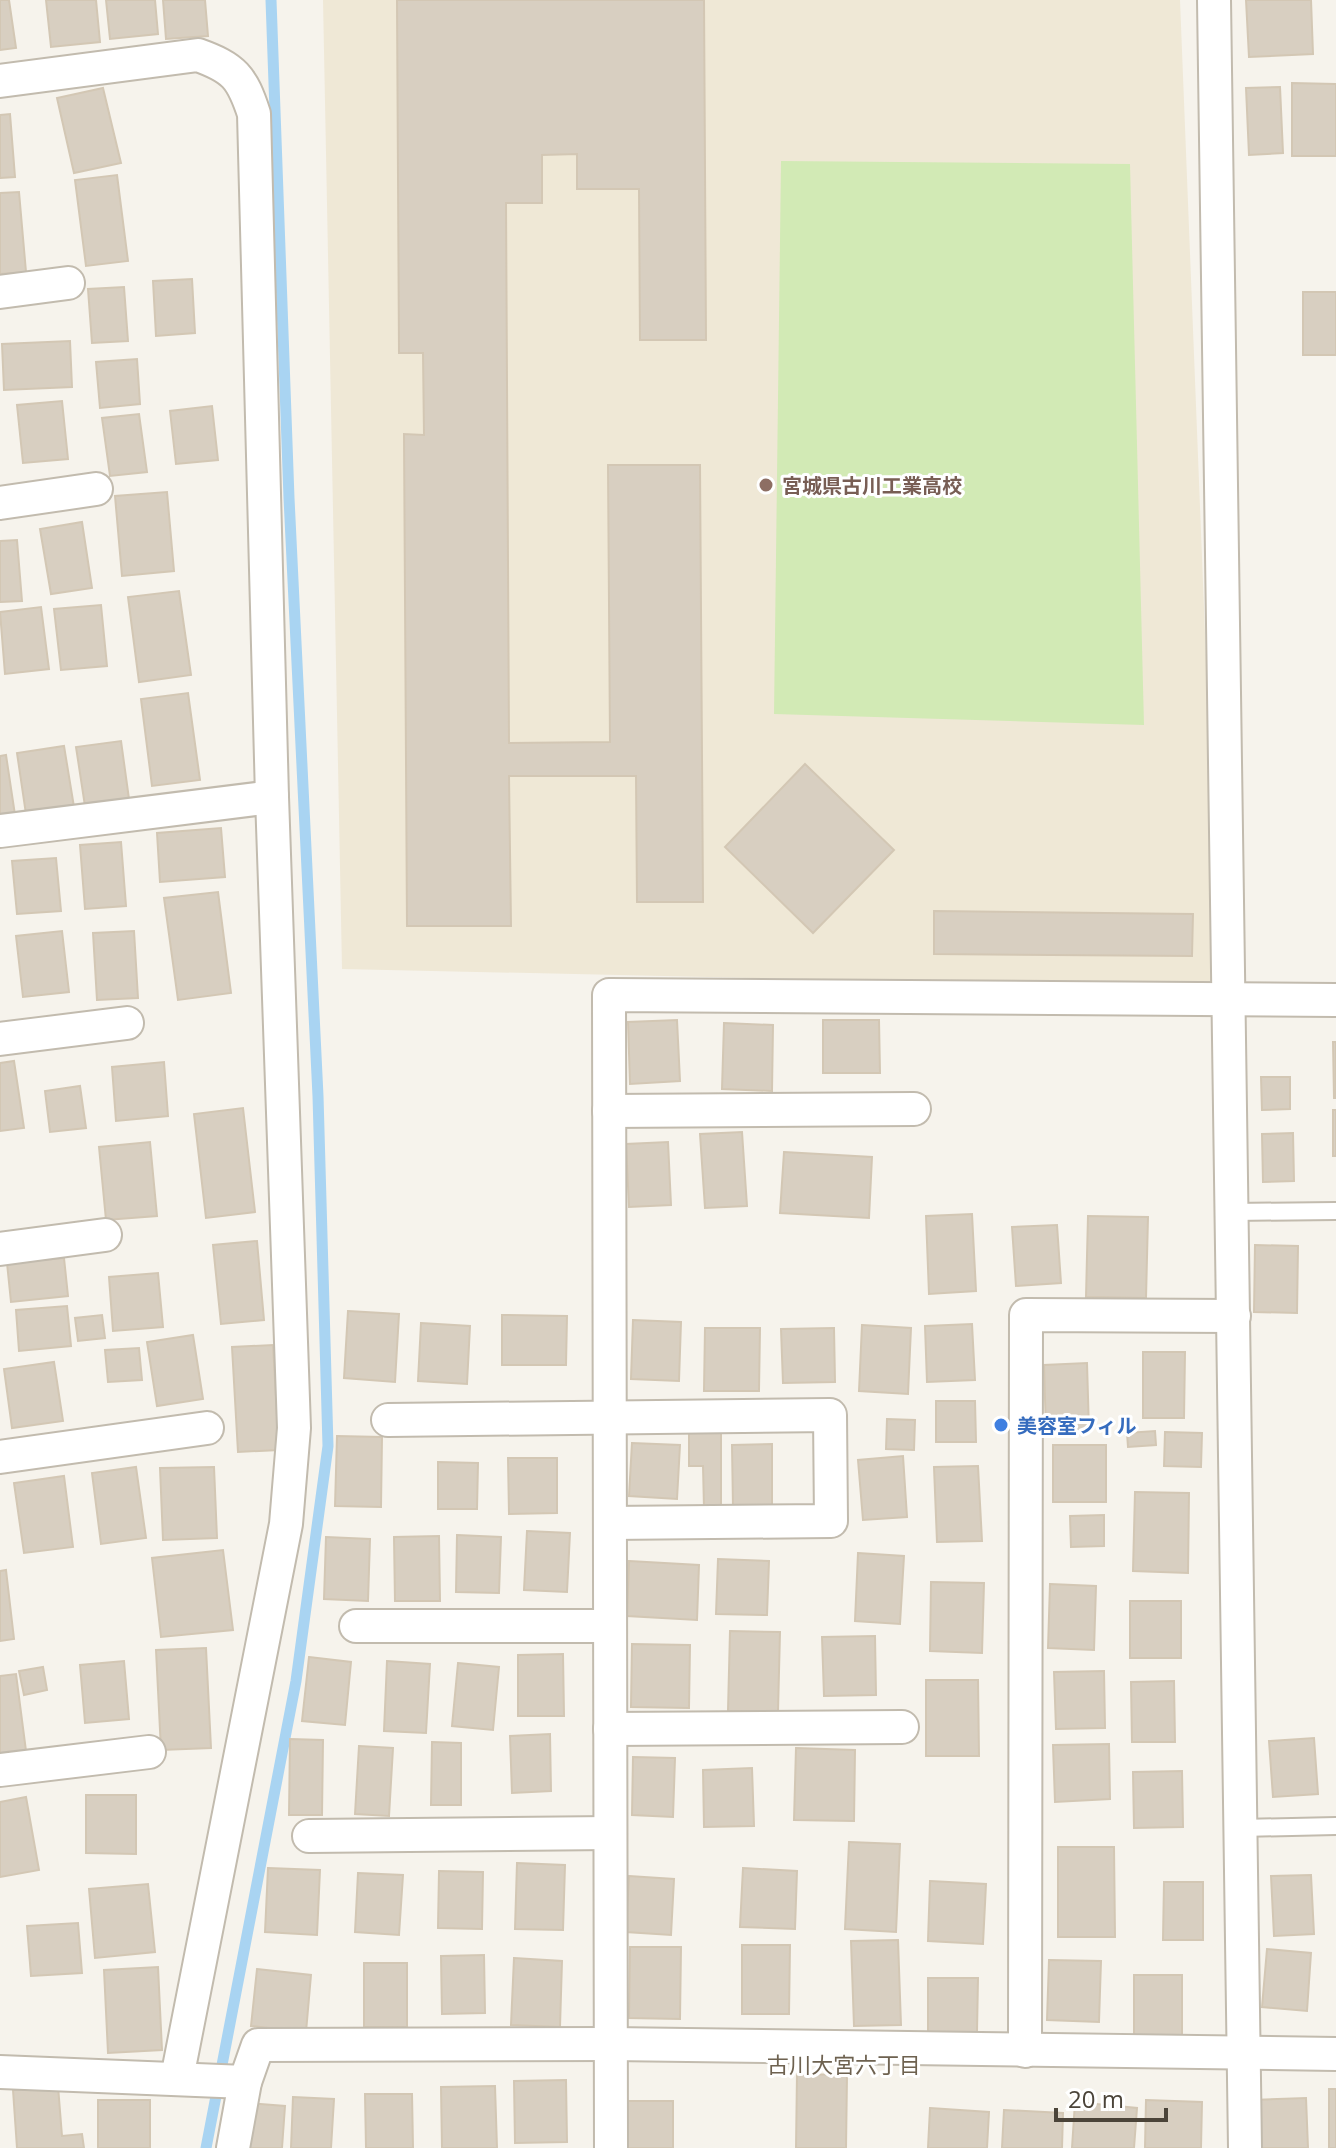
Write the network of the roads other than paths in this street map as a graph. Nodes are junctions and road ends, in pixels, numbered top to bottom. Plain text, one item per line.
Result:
1 (1214, 0) edge
2 (0, 81) edge
3 (68, 283) dead end
4 (0, 292) edge
5 (96, 489) dead end
6 (0, 503) edge
7 (272, 797) junction
8 (0, 831) edge
9 (1229, 1000) junction
10 (1336, 1000) edge
11 (127, 1023) dead end
12 (0, 1039) edge
13 (914, 1109) dead end
14 (609, 1111) junction
15 (1336, 1211) edge
16 (1232, 1212) junction
17 (105, 1235) dead end
18 (0, 1249) edge
19 (1234, 1316) junction
20 (610, 1418) junction
21 (388, 1420) dead end
22 (207, 1428) dead end
23 (0, 1457) edge
24 (610, 1523) junction
25 (356, 1626) dead end
26 (610, 1626) junction
27 (902, 1727) dead end
28 (610, 1729) junction
29 (149, 1752) dead end
30 (0, 1770) edge
31 (1336, 1826) edge
32 (1241, 1828) junction
33 (610, 1833) junction
34 (309, 1836) dead end
35 (611, 2044) junction
36 (1025, 2051) junction
37 (1245, 2054) junction
38 (1336, 2054) edge
39 (0, 2072) edge
40 (185, 2079) junction
41 (245, 2082) junction
42 (233, 2148) edge
43 (611, 2148) edge
44 (1245, 2148) edge

1 - 9 street
2 - 7 street
3 - 4 street
5 - 6 street
7 - 8 street
7 - 40 street
9 - 10 street
9 - 14 street
9 - 16 street
11 - 12 street
13 - 14 street
14 - 20 street
15 - 16 lane
16 - 19 street
17 - 18 street
19 - 32 street
19 - 36 street
20 - 21 street
20 - 24 street
20 - 24 street
22 - 23 street
24 - 26 street
25 - 26 street
26 - 28 street
27 - 28 street
28 - 33 street
29 - 30 street
31 - 32 lane
32 - 37 street
33 - 34 street
33 - 35 street
35 - 36 street
35 - 41 street
35 - 43 street
36 - 37 street
37 - 38 street
37 - 44 street
39 - 40 street
40 - 41 street
41 - 42 street

